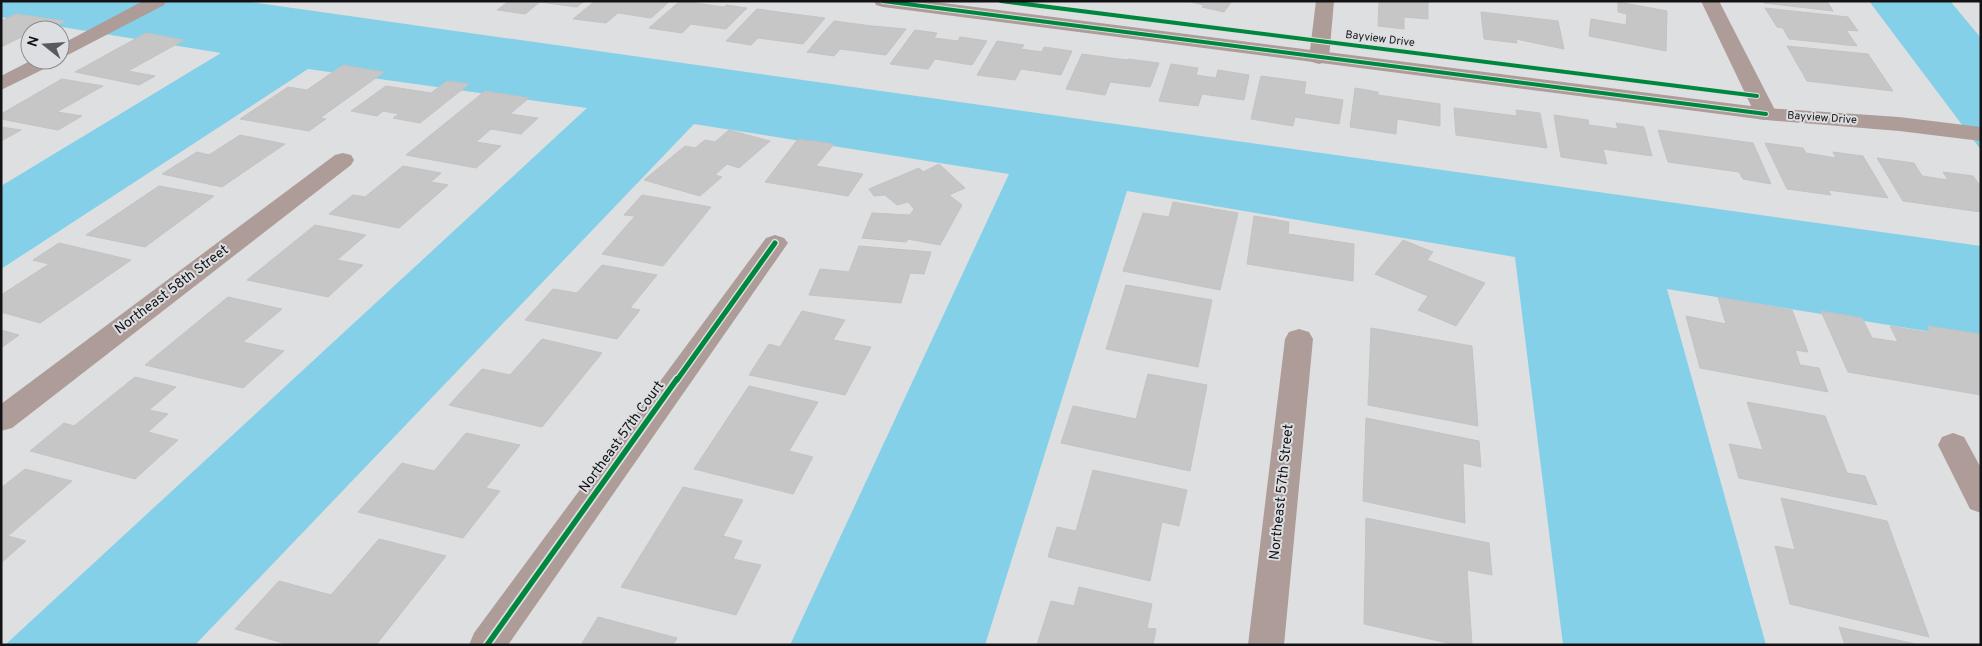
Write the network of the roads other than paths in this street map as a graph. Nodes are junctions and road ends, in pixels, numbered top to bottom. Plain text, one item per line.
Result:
1 (156, 1) edge
2 (883, 1) edge
3 (1001, 1) edge
4 (1325, 1) edge
5 (1710, 1) edge
6 (926, 4) edge
7 (1104, 22) junction
8 (70, 48) edge
9 (1320, 50) junction
10 (28, 70) edge
11 (1, 84) edge
12 (1761, 105) junction
13 (1981, 134) edge
14 (344, 160) dead end
15 (775, 243) dead end
16 (1299, 339) dead end
17 (1, 420) edge
18 (1953, 445) dead end
19 (1981, 500) edge
20 (487, 645) edge
21 (1266, 645) edge

1 - 8 street
2 - 6 street, Bayview Drive
3 - 7 street, Bayview Drive
4 - 9 street
5 - 12 street
6 - 7 street, Bayview Drive
7 - 9 street, Bayview Drive
9 - 12 street, Bayview Drive
10 - 11 street
12 - 13 street, Bayview Drive
14 - 17 street, Northeast 58th Street
15 - 20 street, Northeast 57th Court
16 - 21 street, Northeast 57th Street
18 - 19 street

